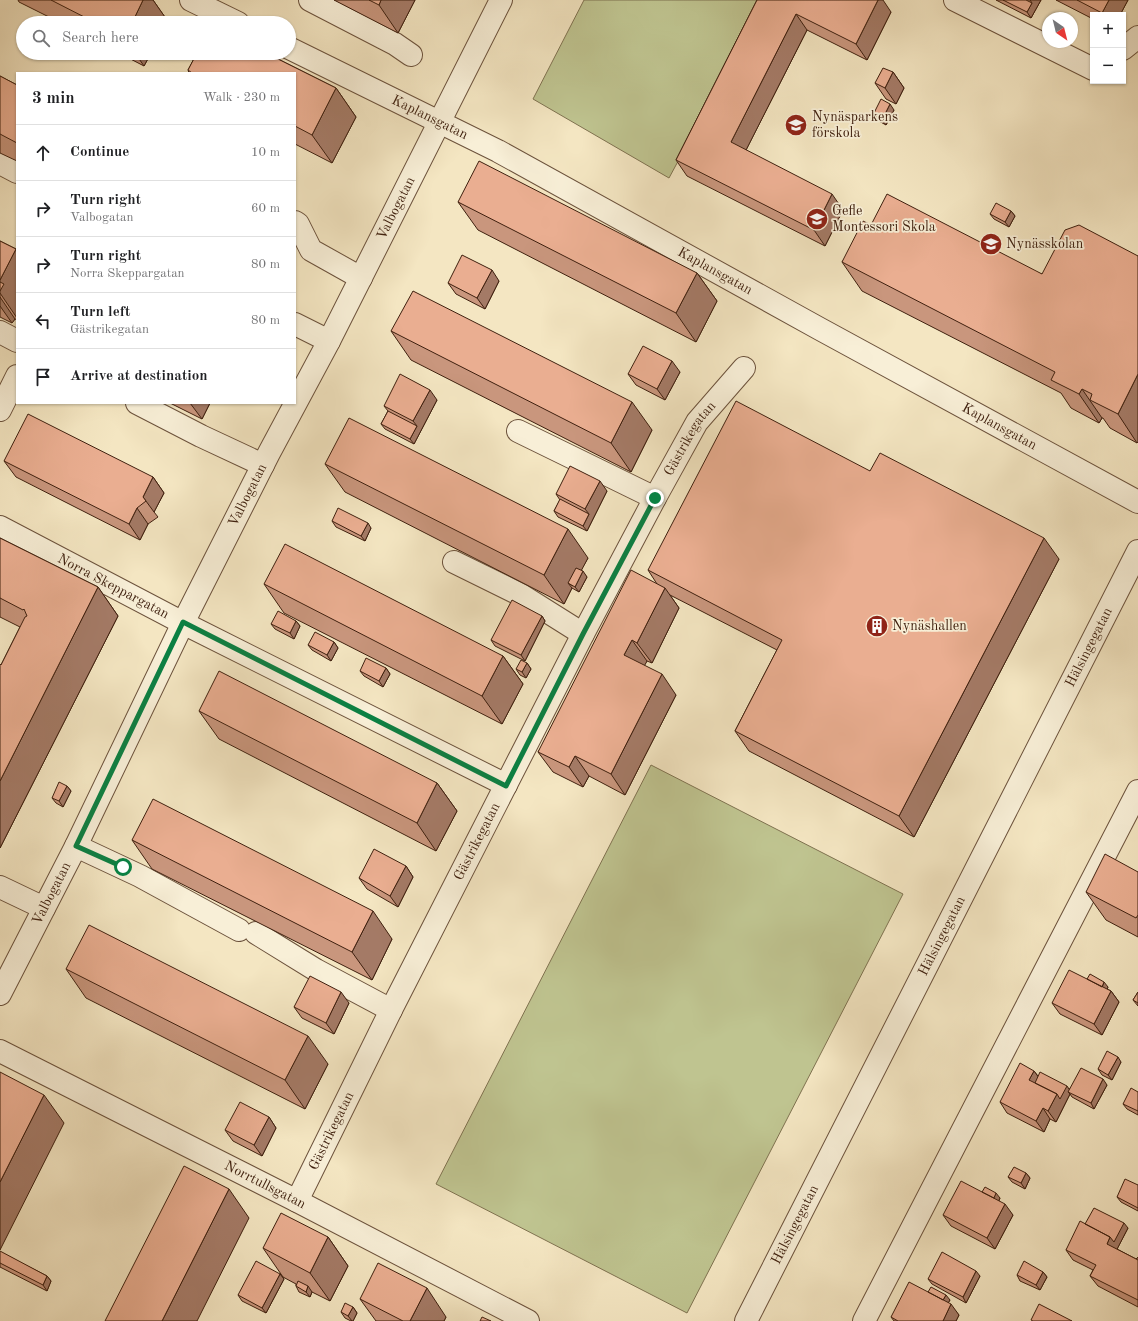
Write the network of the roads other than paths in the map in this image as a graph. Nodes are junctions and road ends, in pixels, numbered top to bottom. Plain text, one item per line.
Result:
1 (191, 0) edge
2 (310, 0) edge
3 (501, 0) edge
4 (955, 0) edge
5 (224, 16) edge
6 (1138, 37) edge
7 (1124, 48) edge
8 (296, 51) edge
9 (411, 55) dead end
10 (1090, 68) edge
11 (439, 122) junction
12 (0, 163) edge
13 (16, 171) edge
14 (296, 223) edge
15 (361, 278) junction
16 (296, 324) edge
17 (0, 332) edge
18 (16, 340) edge
19 (329, 341) junction
20 (744, 368) dead end
21 (16, 378) edge
22 (296, 398) edge
23 (139, 404) edge
24 (293, 404) edge
25 (0, 410) edge
26 (518, 431) edge
27 (263, 465) junction
28 (655, 498) junction
29 (1138, 502) edge
30 (0, 527) edge
31 (1138, 551) edge
32 (454, 562) edge
33 (183, 622) junction
34 (583, 634) junction
35 (506, 786) junction
36 (1138, 791) edge
37 (76, 846) junction
38 (0, 887) edge
39 (44, 908) junction
40 (0, 994) edge
41 (391, 1010) junction
42 (0, 1051) edge
43 (297, 1201) junction
44 (528, 1321) edge
45 (746, 1321) edge
46 (864, 1321) edge

1 - 5 street
2 - 9 street
3 - 11 street, Valbogatan
4 - 10 street
6 - 7 street
8 - 11 street, Kaplansgatan
11 - 15 street, Valbogatan
11 - 29 street, Kaplansgatan
12 - 13 street
14 - 15 street
15 - 19 street, Valbogatan
16 - 19 street
17 - 18 street
19 - 22 street, Valbogatan
20 - 28 street, Gästrikegatan
21 - 25 street
23 - 27 street
24 - 27 street, Valbogatan
26 - 28 street
27 - 33 street, Valbogatan
28 - 34 street, Gästrikegatan
30 - 33 street, Norra Skeppargatan
31 - 45 street, Hälsingegatan
32 - 34 street
33 - 35 street, Norra Skeppargatan
33 - 37 street, Valbogatan
34 - 35 street, Gästrikegatan
35 - 41 street, Gästrikegatan
36 - 46 street
37 - 39 street, Valbogatan
37 - 41 street
38 - 39 street
39 - 40 street, Valbogatan
41 - 43 street, Gästrikegatan
42 - 43 street, Norrtullsgatan
43 - 44 street, Norrtullsgatan

